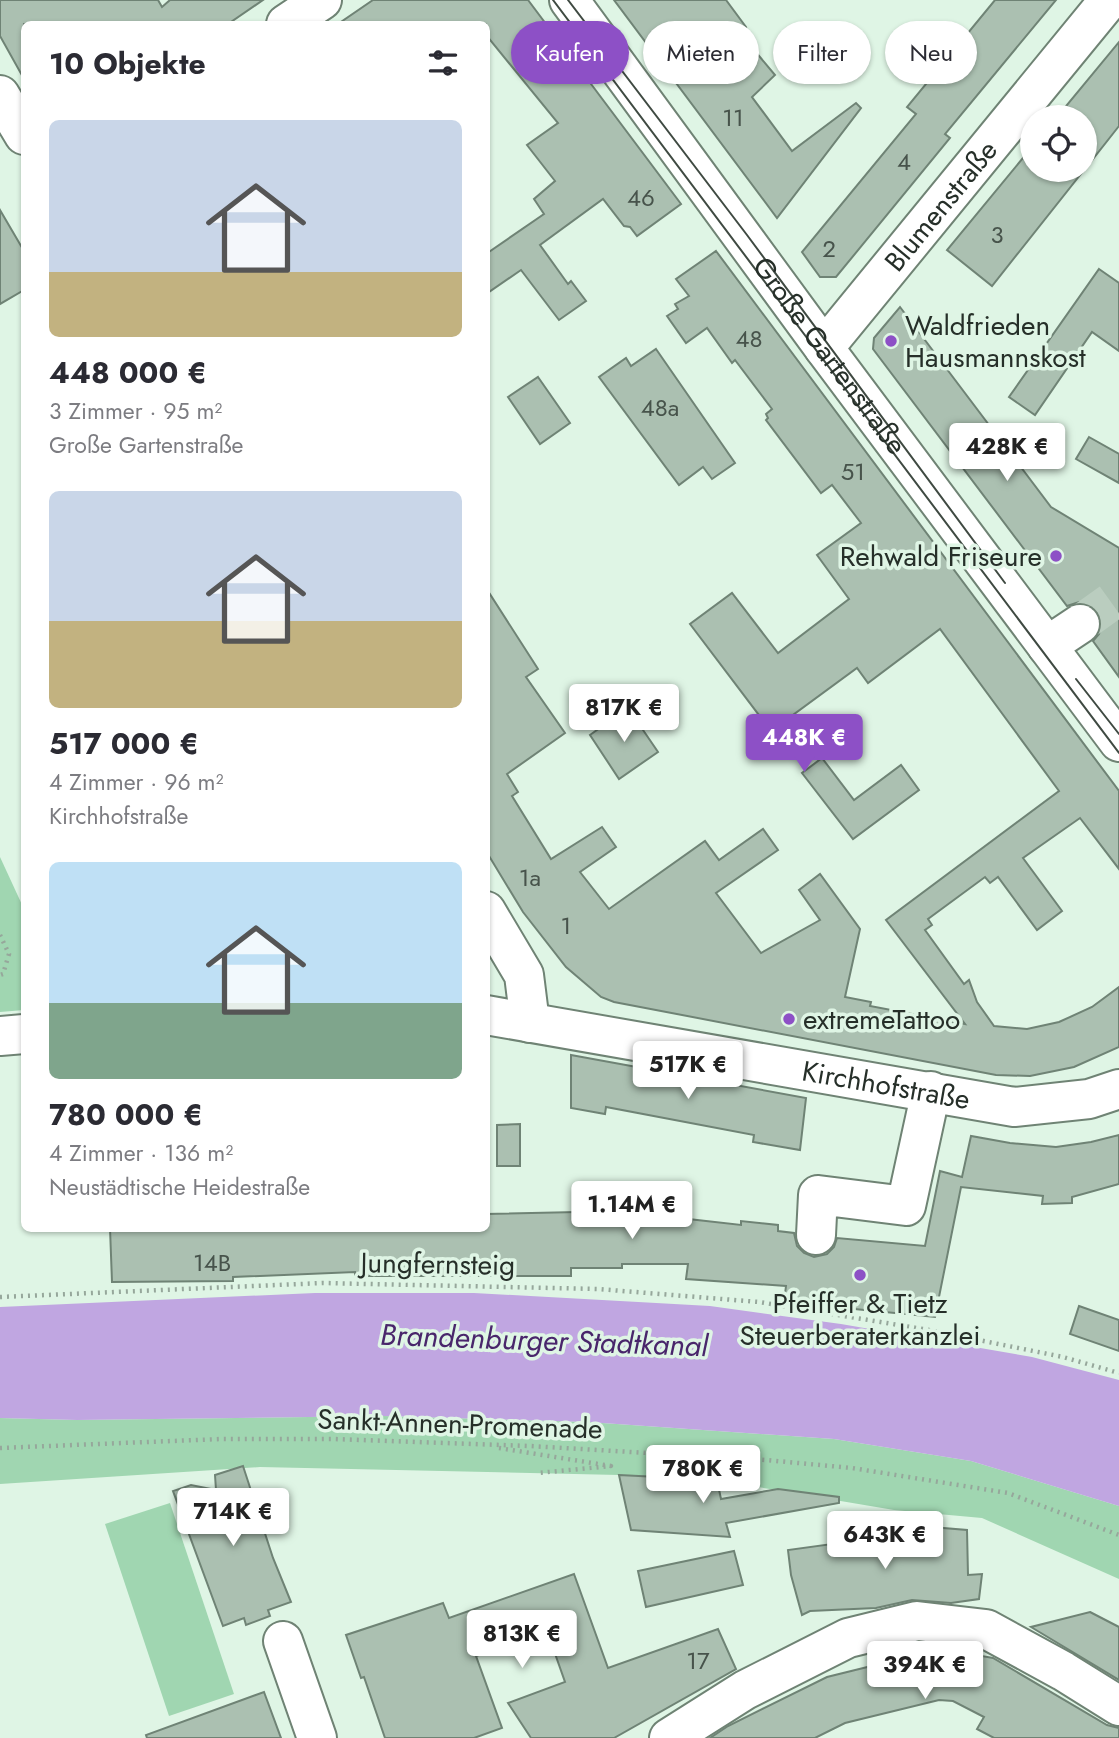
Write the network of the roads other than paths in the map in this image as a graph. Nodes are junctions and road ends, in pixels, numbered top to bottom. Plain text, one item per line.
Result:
1 (322, 0) edge
2 (569, 0) edge
3 (1109, 0) edge
4 (290, 21) edge
5 (0, 95) edge
6 (21, 130) edge
7 (824, 348) junction
8 (1080, 624) tunnel mouth
9 (1047, 646) junction
10 (1107, 713) edge
11 (1119, 742) edge
12 (490, 918) edge
13 (490, 1015) edge
14 (530, 1023) junction
15 (21, 1034) edge
16 (0, 1036) edge
17 (1119, 1089) edge
18 (931, 1091) junction
19 (816, 1235) dead end
20 (283, 1641) dead end
21 (1119, 1706) edge
22 (317, 1738) edge
23 (669, 1738) edge

1 - 4 street
2 - 7 street, Große Gartenstraße
3 - 7 street, Blumenstraße
5 - 6 street
7 - 9 street, Große Gartenstraße
8 - 9 street
9 - 10 street, Große Gartenstraße
10 - 11 street, Große Gartenstraße
12 - 14 street
13 - 14 street, Kirchhofstraße
14 - 18 street, Kirchhofstraße
15 - 16 street
17 - 18 street, Kirchhofstraße
18 - 19 street
20 - 22 street
21 - 23 street

